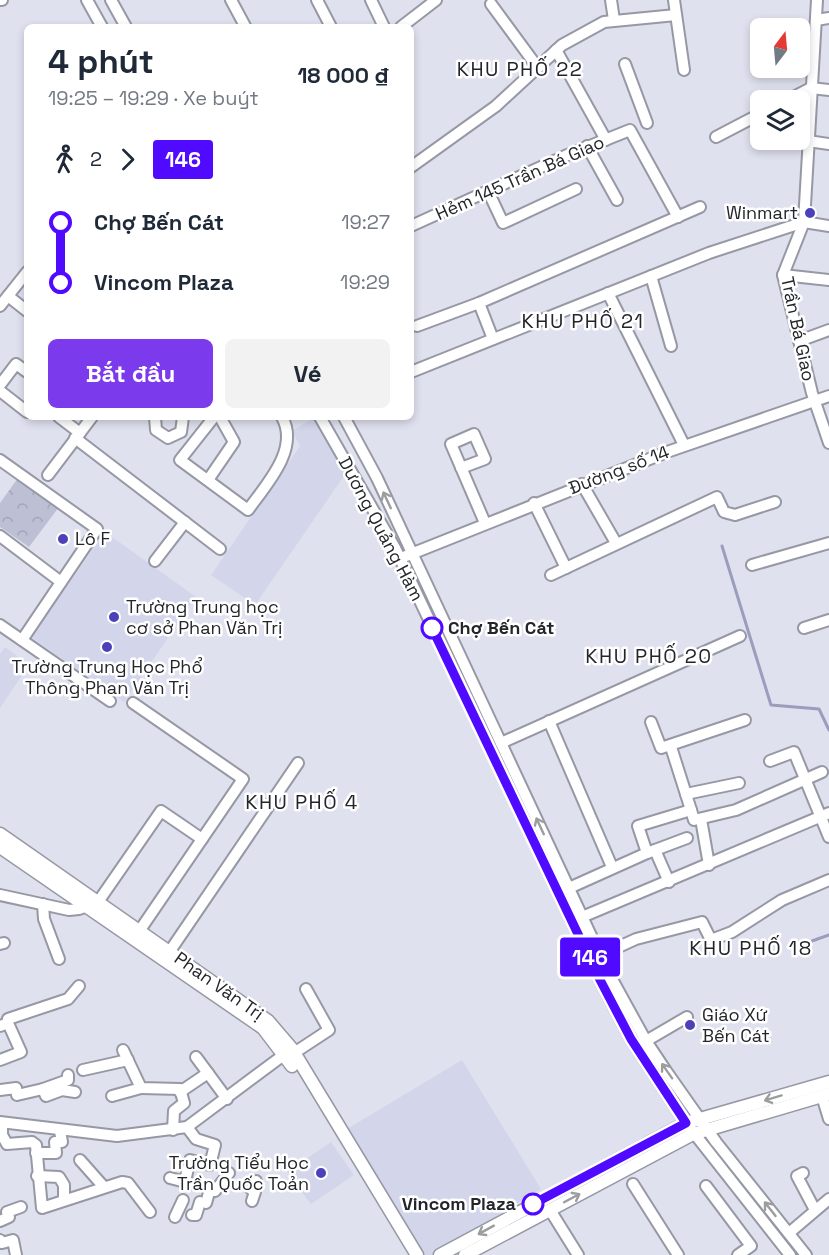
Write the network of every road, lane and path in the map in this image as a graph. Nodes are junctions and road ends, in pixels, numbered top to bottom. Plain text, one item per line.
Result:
1 (87, 0) edge
2 (231, 0) edge
3 (317, 0) edge
4 (370, 0) edge
5 (436, 0) edge
6 (611, 0) edge
7 (674, 0) edge
8 (817, 0) edge
9 (116, 2) edge
10 (491, 4) dead end
11 (676, 15) junction
12 (829, 18) edge
13 (614, 20) junction
14 (816, 20) junction
15 (100, 24) edge
16 (125, 24) edge
17 (244, 24) edge
18 (329, 24) edge
19 (382, 24) edge
20 (405, 24) edge
21 (556, 50) junction
22 (625, 64) dead end
23 (538, 68) junction
24 (684, 70) dead end
25 (811, 88) junction
26 (807, 90) edge
27 (829, 90) edge
28 (810, 106) edge
29 (750, 119) edge
30 (647, 123) dead end
31 (716, 137) dead end
32 (606, 140) junction
33 (810, 141) edge
34 (829, 144) edge
35 (587, 146) junction
36 (808, 150) edge
37 (414, 165) edge
38 (576, 189) dead end
39 (488, 191) junction
40 (617, 200) dead end
41 (700, 207) dead end
42 (678, 217) junction
43 (804, 222) junction
44 (414, 225) edge
45 (829, 226) edge
46 (783, 275) junction
47 (24, 276) edge
48 (651, 276) junction
49 (829, 280) edge
50 (608, 293) junction
51 (8, 296) junction
52 (479, 303) junction
53 (0, 306) edge
54 (24, 309) edge
55 (417, 326) dead end
56 (829, 330) edge
57 (493, 339) junction
58 (799, 341) junction
59 (671, 346) dead end
60 (24, 370) edge
61 (414, 371) edge
62 (4, 372) edge
63 (0, 385) edge
64 (0, 391) edge
65 (829, 396) edge
66 (814, 401) junction
67 (24, 410) edge
68 (62, 420) edge
69 (90, 420) edge
70 (155, 420) edge
71 (183, 420) edge
72 (212, 420) edge
73 (222, 420) edge
74 (284, 420) edge
75 (322, 420) edge
76 (346, 420) edge
77 (181, 432) junction
78 (78, 436) junction
79 (194, 442) junction
80 (829, 443) edge
81 (684, 446) junction
82 (0, 460) edge
83 (461, 468) dead end
84 (48, 475) dead end
85 (208, 480) junction
86 (582, 484) junction
87 (775, 502) dead end
88 (534, 503) junction
89 (185, 522) junction
90 (485, 523) junction
91 (0, 536) edge
92 (616, 543) junction
93 (829, 543) edge
94 (220, 549) dead end
95 (412, 553) junction
96 (400, 558) junction
97 (156, 561) dead end
98 (752, 565) dead end
99 (566, 568) junction
100 (552, 575) dead end
101 (61, 582) junction
102 (829, 620) edge
103 (0, 625) edge
104 (804, 628) dead end
105 (740, 636) dead end
106 (22, 640) junction
107 (110, 701) dead end
108 (133, 703) dead end
109 (745, 720) dead end
110 (549, 721) junction
111 (651, 722) dead end
112 (501, 743) junction
113 (671, 747) junction
114 (770, 761) dead end
115 (298, 763) dead end
116 (822, 772) dead end
117 (805, 780) junction
118 (739, 783) dead end
119 (686, 794) junction
120 (691, 810) junction
121 (824, 815) edge
122 (701, 819) junction
123 (0, 834) edge
124 (829, 837) edge
125 (687, 838) dead end
126 (202, 839) junction
127 (0, 847) edge
128 (651, 852) junction
129 (709, 865) junction
130 (612, 867) junction
131 (829, 880) edge
132 (669, 882) junction
133 (569, 888) junction
134 (0, 895) edge
135 (43, 904) junction
136 (93, 904) junction
137 (582, 917) junction
138 (140, 930) junction
139 (170, 951) junction
140 (601, 955) junction
141 (59, 958) dead end
142 (186, 968) junction
143 (79, 986) dead end
144 (306, 989) dead end
145 (687, 1017) dead end
146 (4, 1025) edge
147 (646, 1041) junction
148 (290, 1054) junction
149 (196, 1057) dead end
150 (0, 1060) edge
151 (83, 1070) dead end
152 (208, 1073) junction
153 (68, 1075) dead end
154 (829, 1082) edge
155 (141, 1088) junction
156 (43, 1089) junction
157 (0, 1090) edge
158 (75, 1092) dead end
159 (180, 1092) junction
160 (826, 1095) edge
161 (112, 1096) dead end
162 (227, 1099) junction
163 (829, 1119) edge
164 (1, 1123) edge
165 (686, 1123) junction
166 (704, 1124) junction
167 (187, 1127) junction
168 (173, 1130) junction
169 (336, 1130) junction
170 (60, 1131) junction
171 (693, 1134) junction
172 (36, 1153) junction
173 (80, 1160) dead end
174 (229, 1173) dead end
175 (803, 1173) dead end
176 (37, 1176) junction
177 (170, 1178) dead end
178 (185, 1181) junction
179 (256, 1181) dead end
180 (633, 1184) dead end
181 (197, 1185) dead end
182 (103, 1186) junction
183 (706, 1186) dead end
184 (829, 1199) edge
185 (64, 1200) junction
186 (183, 1200) dead end
187 (252, 1201) dead end
188 (21, 1207) dead end
189 (550, 1210) junction
190 (815, 1210) junction
191 (150, 1212) dead end
192 (192, 1215) dead end
193 (176, 1217) dead end
194 (0, 1221) edge
195 (789, 1233) junction
196 (0, 1240) edge
197 (16, 1255) edge
198 (408, 1255) edge
199 (417, 1255) edge
200 (440, 1255) edge
201 (465, 1255) edge
202 (578, 1255) edge
203 (678, 1255) edge
204 (738, 1255) edge
205 (790, 1255) edge
206 (806, 1255) edge

1 - 15 street
2 - 17 street
3 - 18 street
4 - 19 street
5 - 20 street
6 - 13 street
7 - 11 street
8 - 14 street, Trần Bá Giao
9 - 16 street
10 - 23 street
11 - 13 street
11 - 24 street
12 - 14 street
13 - 21 street
14 - 25 street, Trần Bá Giao
21 - 23 street
21 - 32 street
22 - 30 street
23 - 37 street
25 - 26 street
25 - 27 street
25 - 28 street, Trần Bá Giao
29 - 31 street
32 - 35 street, Hẻm 145 Trần Bá Giao
32 - 42 street, Hẻm 145 Trần Bá Giao
33 - 34 street
35 - 39 street, Hẻm 145 Trần Bá Giao
35 - 40 street
36 - 43 street, Trần Bá Giao
38 - 39 street
39 - 44 street, Hẻm 145 Trần Bá Giao
41 - 42 street
42 - 52 street
43 - 45 street
43 - 46 street, Trần Bá Giao
43 - 48 street
46 - 49 street
46 - 58 street, Trần Bá Giao
47 - 51 street
48 - 50 street
48 - 59 street
50 - 57 street
50 - 81 street
51 - 53 street
51 - 54 street
52 - 55 street
52 - 57 street
56 - 58 street
57 - 61 street
58 - 66 street, Trần Bá Giao
60 - 62 street
62 - 63 street
64 - 67 street
65 - 66 street, Đường số 14
66 - 80 street, Trần Bá Giao
66 - 81 street, Đường số 14
68 - 78 street
69 - 78 street
70 - 77 street
71 - 77 street
72 - 79 street
73 - 85 street
74 - 85 street
75 - 96 street, Dương Quảng Hàm
95 -> 76 street, Dương Quảng Hàm
77 - 79 street
78 - 84 street
78 - 89 street
79 - 85 street
81 - 86 street, Đường số 14
82 - 101 street
83 - 90 street
86 - 88 street, Đường số 14
86 - 92 street
87 - 92 street
88 - 90 street, Đường số 14
88 - 99 street
89 - 94 street
89 - 97 street
90 - 95 street, Đường số 14
91 - 101 street
92 - 99 street
93 - 98 street
95 - 96 street, Đường số 14
95 - 112 street, Dương Quảng Hàm
96 - 165 street, Dương Quảng Hàm
99 - 100 street
101 - 106 street
102 - 104 street
103 - 106 street
105 - 110 street
106 - 107 street
108 - 126 street
109 - 113 street
110 - 112 street
110 - 130 street
111 - 113 street
133 -> 112 street, Dương Quảng Hàm
113 - 119 street
114 - 117 street
115 - 139 street
116 - 117 street
117 - 121 street
117 - 122 street
118 - 119 street
119 - 120 street
120 - 122 street
120 - 128 street
121 - 124 street
121 - 129 street
122 - 129 street
123 - 136 main road, Phan Văn Trị
125 - 128 street
126 - 136 street
126 - 138 street
127 - 136 main road, Phan Văn Trị
128 - 130 street
128 - 132 street
129 - 132 street
130 - 133 street
131 - 140 street
132 - 137 street
133 - 137 street, Dương Quảng Hàm
134 - 135 street
135 - 136 street
135 - 141 street
136 - 138 main road, Phan Văn Trị
136 - 142 main road, Phan Văn Trị
137 - 140 street, Dương Quảng Hàm
138 - 139 main road, Phan Văn Trị
139 - 142 main road, Phan Văn Trị
140 - 147 street, Dương Quảng Hàm
142 - 148 main road, Phan Văn Trị
143 - 146 street
144 - 148 street
145 - 147 street
146 - 150 street
166 -> 147 street, Dương Quảng Hàm
148 - 162 street
148 - 169 main road, Phan Văn Trị
149 - 152 street
151 - 155 street
152 - 159 street
152 - 162 street
153 - 156 street
154 -> 166 main road
155 - 159 street
155 - 161 street
156 - 157 street
156 - 158 street
159 - 168 street
160 - 163 street
160 - 166 main road
162 - 167 street
164 - 170 street
164 - 172 street
165 - 166 main road
165 - 171 street, Dương Quảng Hàm
165 -> 200 main road
166 - 171 main road
195 -> 166 street, Dương Quảng Hàm
167 - 168 street
167 - 178 street
168 - 170 street
169 - 198 main road, Phan Văn Trị
169 - 199 main road, Phan Văn Trị
170 - 172 street
189 -> 171 main road
171 - 205 street
172 - 176 street
173 - 182 street
174 - 192 street
175 - 190 street
176 - 185 street
176 - 185 street
177 - 178 street
178 - 181 street
179 - 187 street
180 - 203 street
182 - 185 street
182 - 191 street
183 - 204 street
184 - 190 street
186 - 193 street
188 - 194 street
189 - 201 main road
189 - 202 street
190 - 195 street
195 - 206 street, Dương Quảng Hàm
196 - 197 street

